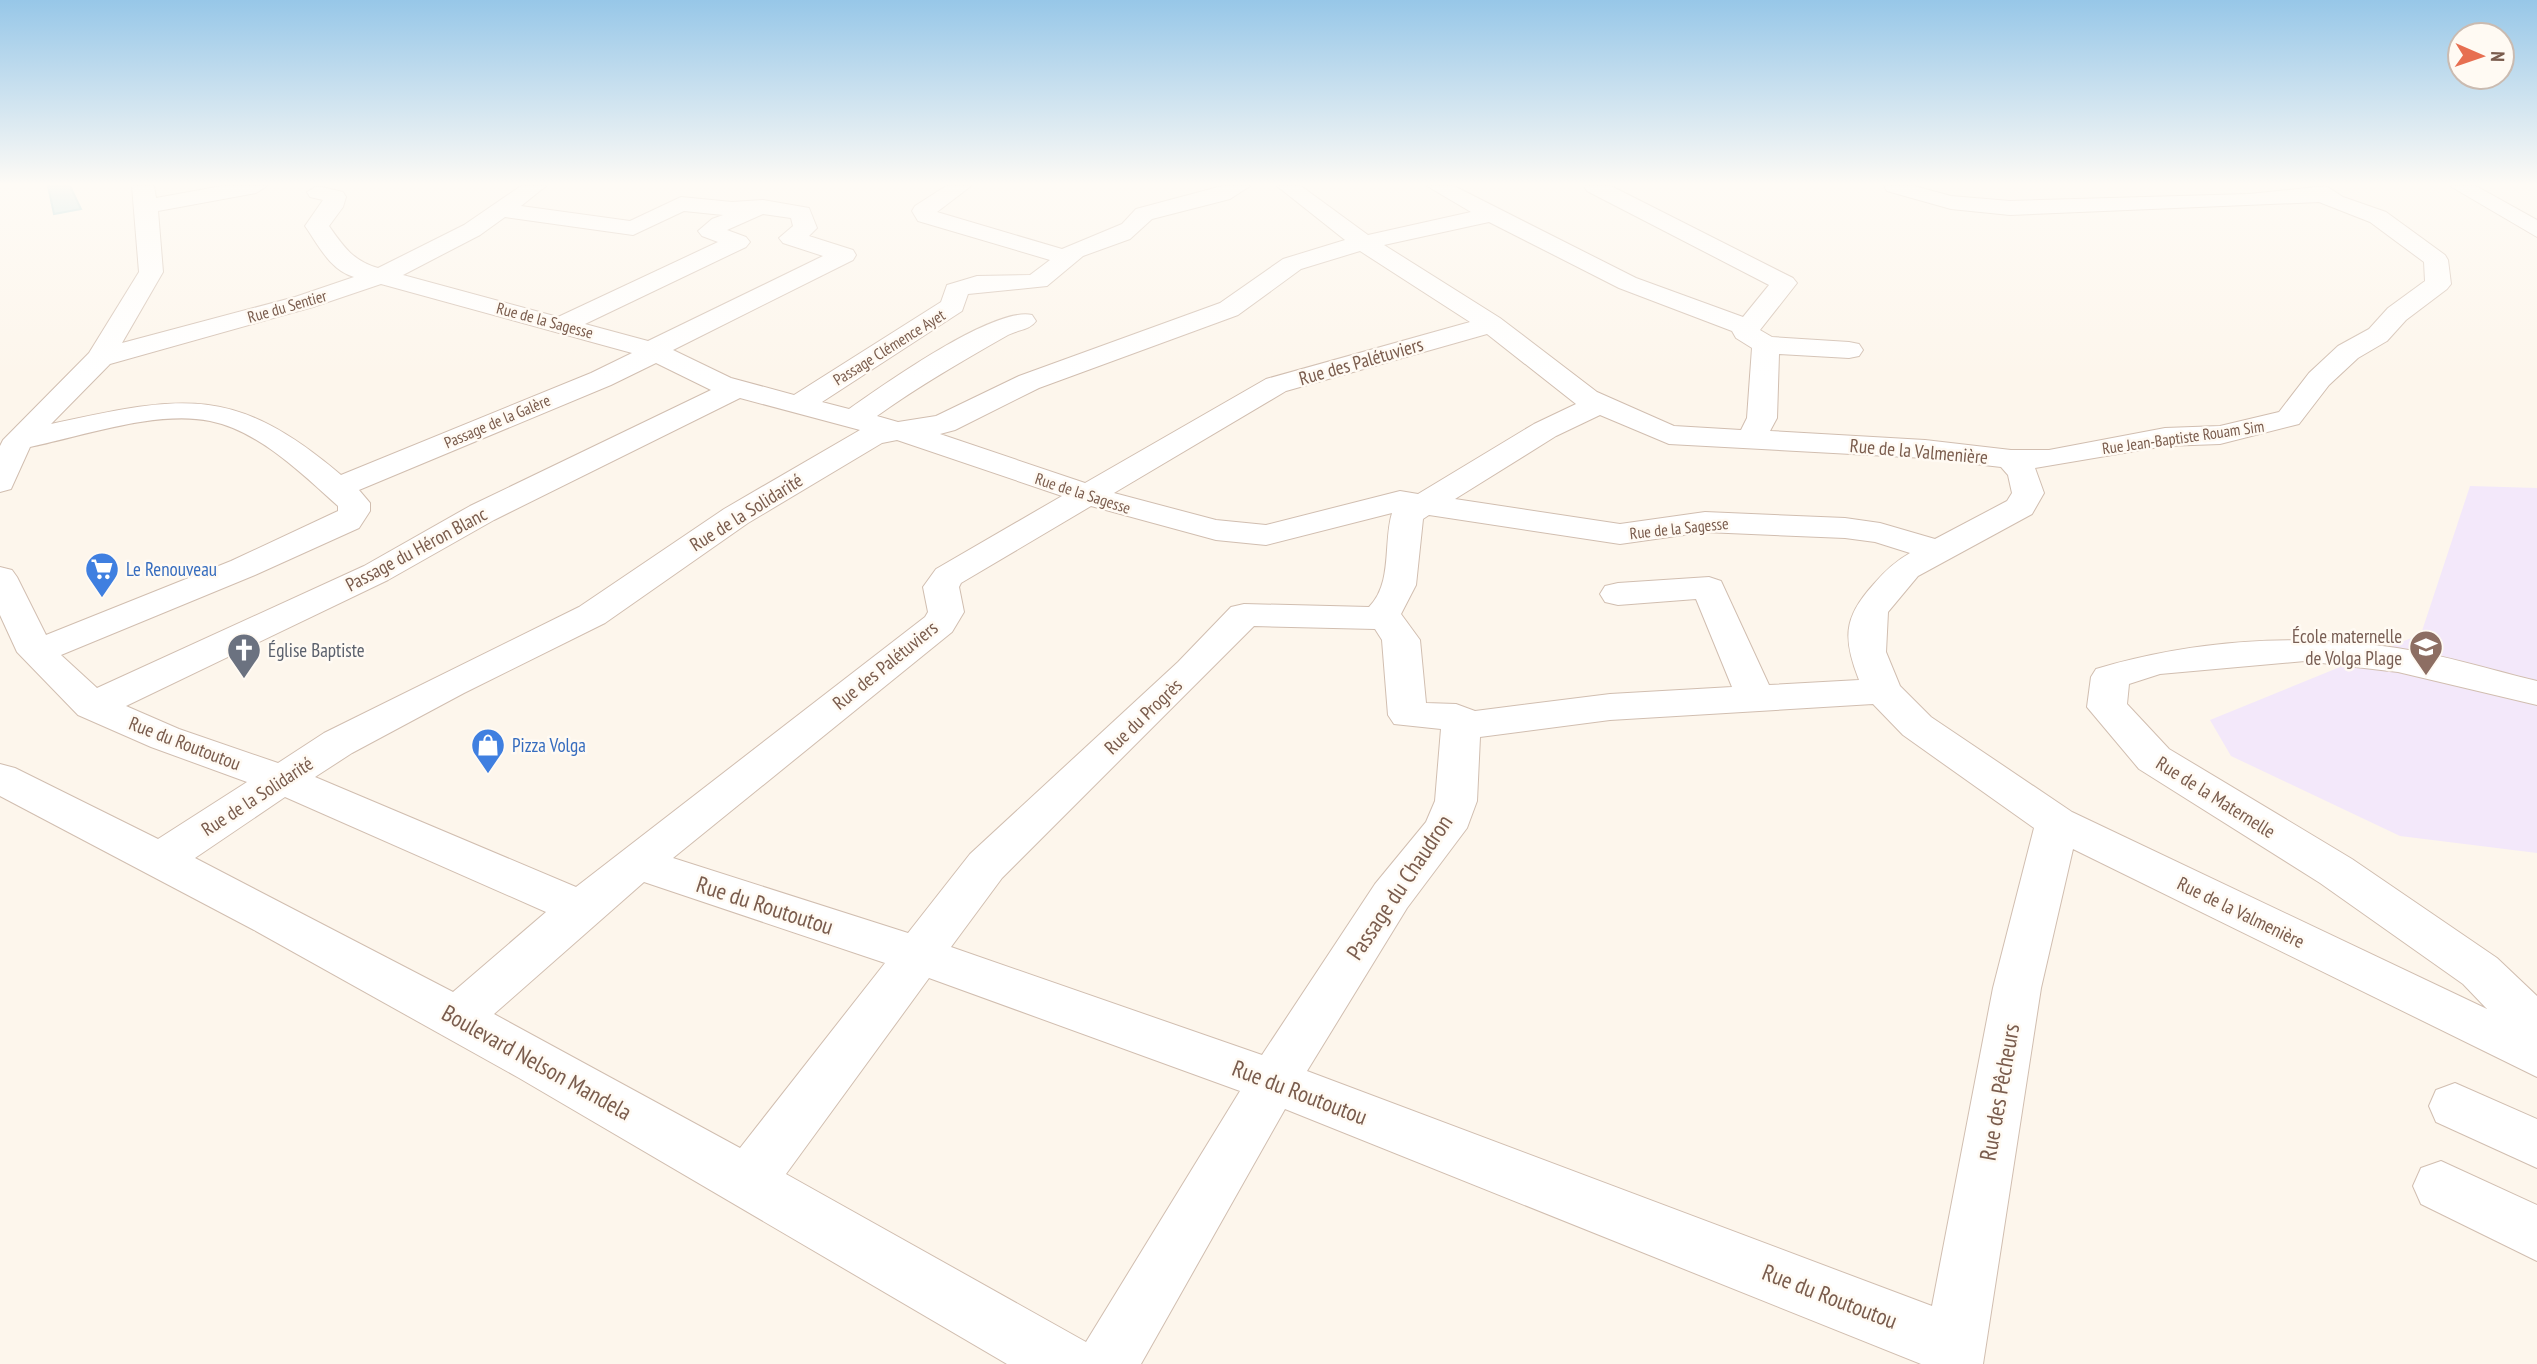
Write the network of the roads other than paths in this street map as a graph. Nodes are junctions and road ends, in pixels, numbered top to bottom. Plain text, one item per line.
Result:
1 (149, 250) edge
2 (334, 250) edge
3 (433, 250) edge
4 (722, 250) edge
5 (827, 250) edge
6 (1008, 250) edge
7 (1037, 250) edge
8 (1077, 250) edge
9 (1333, 250) edge
10 (1374, 250) edge
11 (1556, 250) edge
12 (1719, 250) edge
13 (2424, 250) edge
14 (988, 257) dead end
15 (1068, 258) junction
16 (381, 276) junction
17 (1023, 321) dead end
18 (1491, 324) junction
19 (561, 325) junction
20 (1757, 336) junction
21 (654, 351) junction
22 (1849, 351) dead end
23 (100, 358) junction
24 (737, 388) junction
25 (1599, 404) junction
26 (796, 406) junction
27 (851, 421) junction
28 (896, 431) junction
29 (18, 440) junction
30 (1750, 440) junction
31 (2011, 459) junction
32 (0, 482) edge
33 (337, 488) junction
34 (1088, 494) junction
35 (1423, 505) junction
36 (1941, 552) junction
37 (3, 588) edge
38 (1618, 594) dead end
39 (1383, 614) junction
40 (36, 652) junction
41 (1883, 691) junction
42 (2537, 693) edge
43 (1755, 697) junction
44 (92, 706) junction
45 (1467, 725) junction
46 (0, 778) edge
47 (281, 779) junction
48 (2057, 823) junction
49 (162, 858) junction
50 (636, 863) junction
51 (581, 908) junction
52 (918, 955) junction
53 (457, 1018) junction
54 (2537, 1027) edge
55 (2537, 1056) edge
56 (1273, 1081) junction
57 (2455, 1106) dead end
58 (2537, 1144) edge
59 (749, 1180) junction
60 (2441, 1186) dead end
61 (2537, 1234) edge
62 (1954, 1354) edge
63 (1065, 1364) edge
64 (1107, 1364) edge

1 - 23 street
2 - 16 street, Rue de la Sagesse
3 - 16 street, Rue du Sentier
4 - 19 street
5 - 21 street, Passage de la Galère
6 - 14 street
7 - 15 street
8 - 15 street, Passage Clémence Ayet
9 - 28 street, Rue de la Solidarité
10 - 18 street, Rue de la Valmenière
11 - 20 street
12 - 20 street
13 - 31 street, Rue Jean-Baptiste Rouam Sim
15 - 26 street, Passage Clémence Ayet
16 - 19 street, Rue de la Sagesse
16 - 23 street, Rue du Sentier
17 - 27 street
18 - 25 street, Rue de la Valmenière
18 - 34 street, Rue des Palétuviers
19 - 21 street, Rue de la Sagesse
20 - 22 street
20 - 30 street
21 - 24 street, Rue de la Sagesse
21 - 33 street, Passage de la Galère
23 - 29 street
24 - 26 street, Rue de la Sagesse
24 - 44 street, Passage du Héron Blanc
25 - 30 street, Rue de la Valmenière
25 - 35 street
26 - 27 street, Rue de la Sagesse
27 - 28 street, Rue de la Sagesse
28 - 34 street, Rue de la Sagesse
28 - 47 street, Rue de la Solidarité
29 - 32 street
29 - 33 street
30 - 31 street, Rue de la Valmenière
31 - 36 street, Rue de la Valmenière
33 - 40 street
34 - 35 street, Rue de la Sagesse
34 - 50 street, Rue des Palétuviers
35 - 36 street, Rue de la Sagesse
35 - 39 street
36 - 41 street, Rue de la Valmenière
37 - 40 street, Rue du Routoutou
38 - 43 street
39 - 45 street
39 - 52 street, Rue du Progrès
40 - 44 street, Rue du Routoutou
41 - 43 street
41 - 48 street, Rue de la Valmenière
42 - 54 street, Rue de la Maternelle
43 - 45 street
44 - 47 street, Rue du Routoutou
45 - 56 street, Passage du Chaudron
46 - 49 street, Boulevard Nelson Mandela
47 - 49 street, Rue de la Solidarité
47 - 51 street, Rue du Routoutou
48 - 55 street, Rue de la Valmenière
48 - 62 street, Rue des Pêcheurs
49 - 53 street, Boulevard Nelson Mandela
50 - 51 street, Rue des Palétuviers
50 - 52 street, Rue du Routoutou
51 - 53 street, Rue des Palétuviers
52 - 56 street, Rue du Routoutou
52 - 59 street, Rue du Progrès
53 - 59 street, Boulevard Nelson Mandela
56 - 62 street, Rue du Routoutou
56 - 64 street, Passage du Chaudron
57 - 58 street
59 - 63 street, Boulevard Nelson Mandela
60 - 61 street

